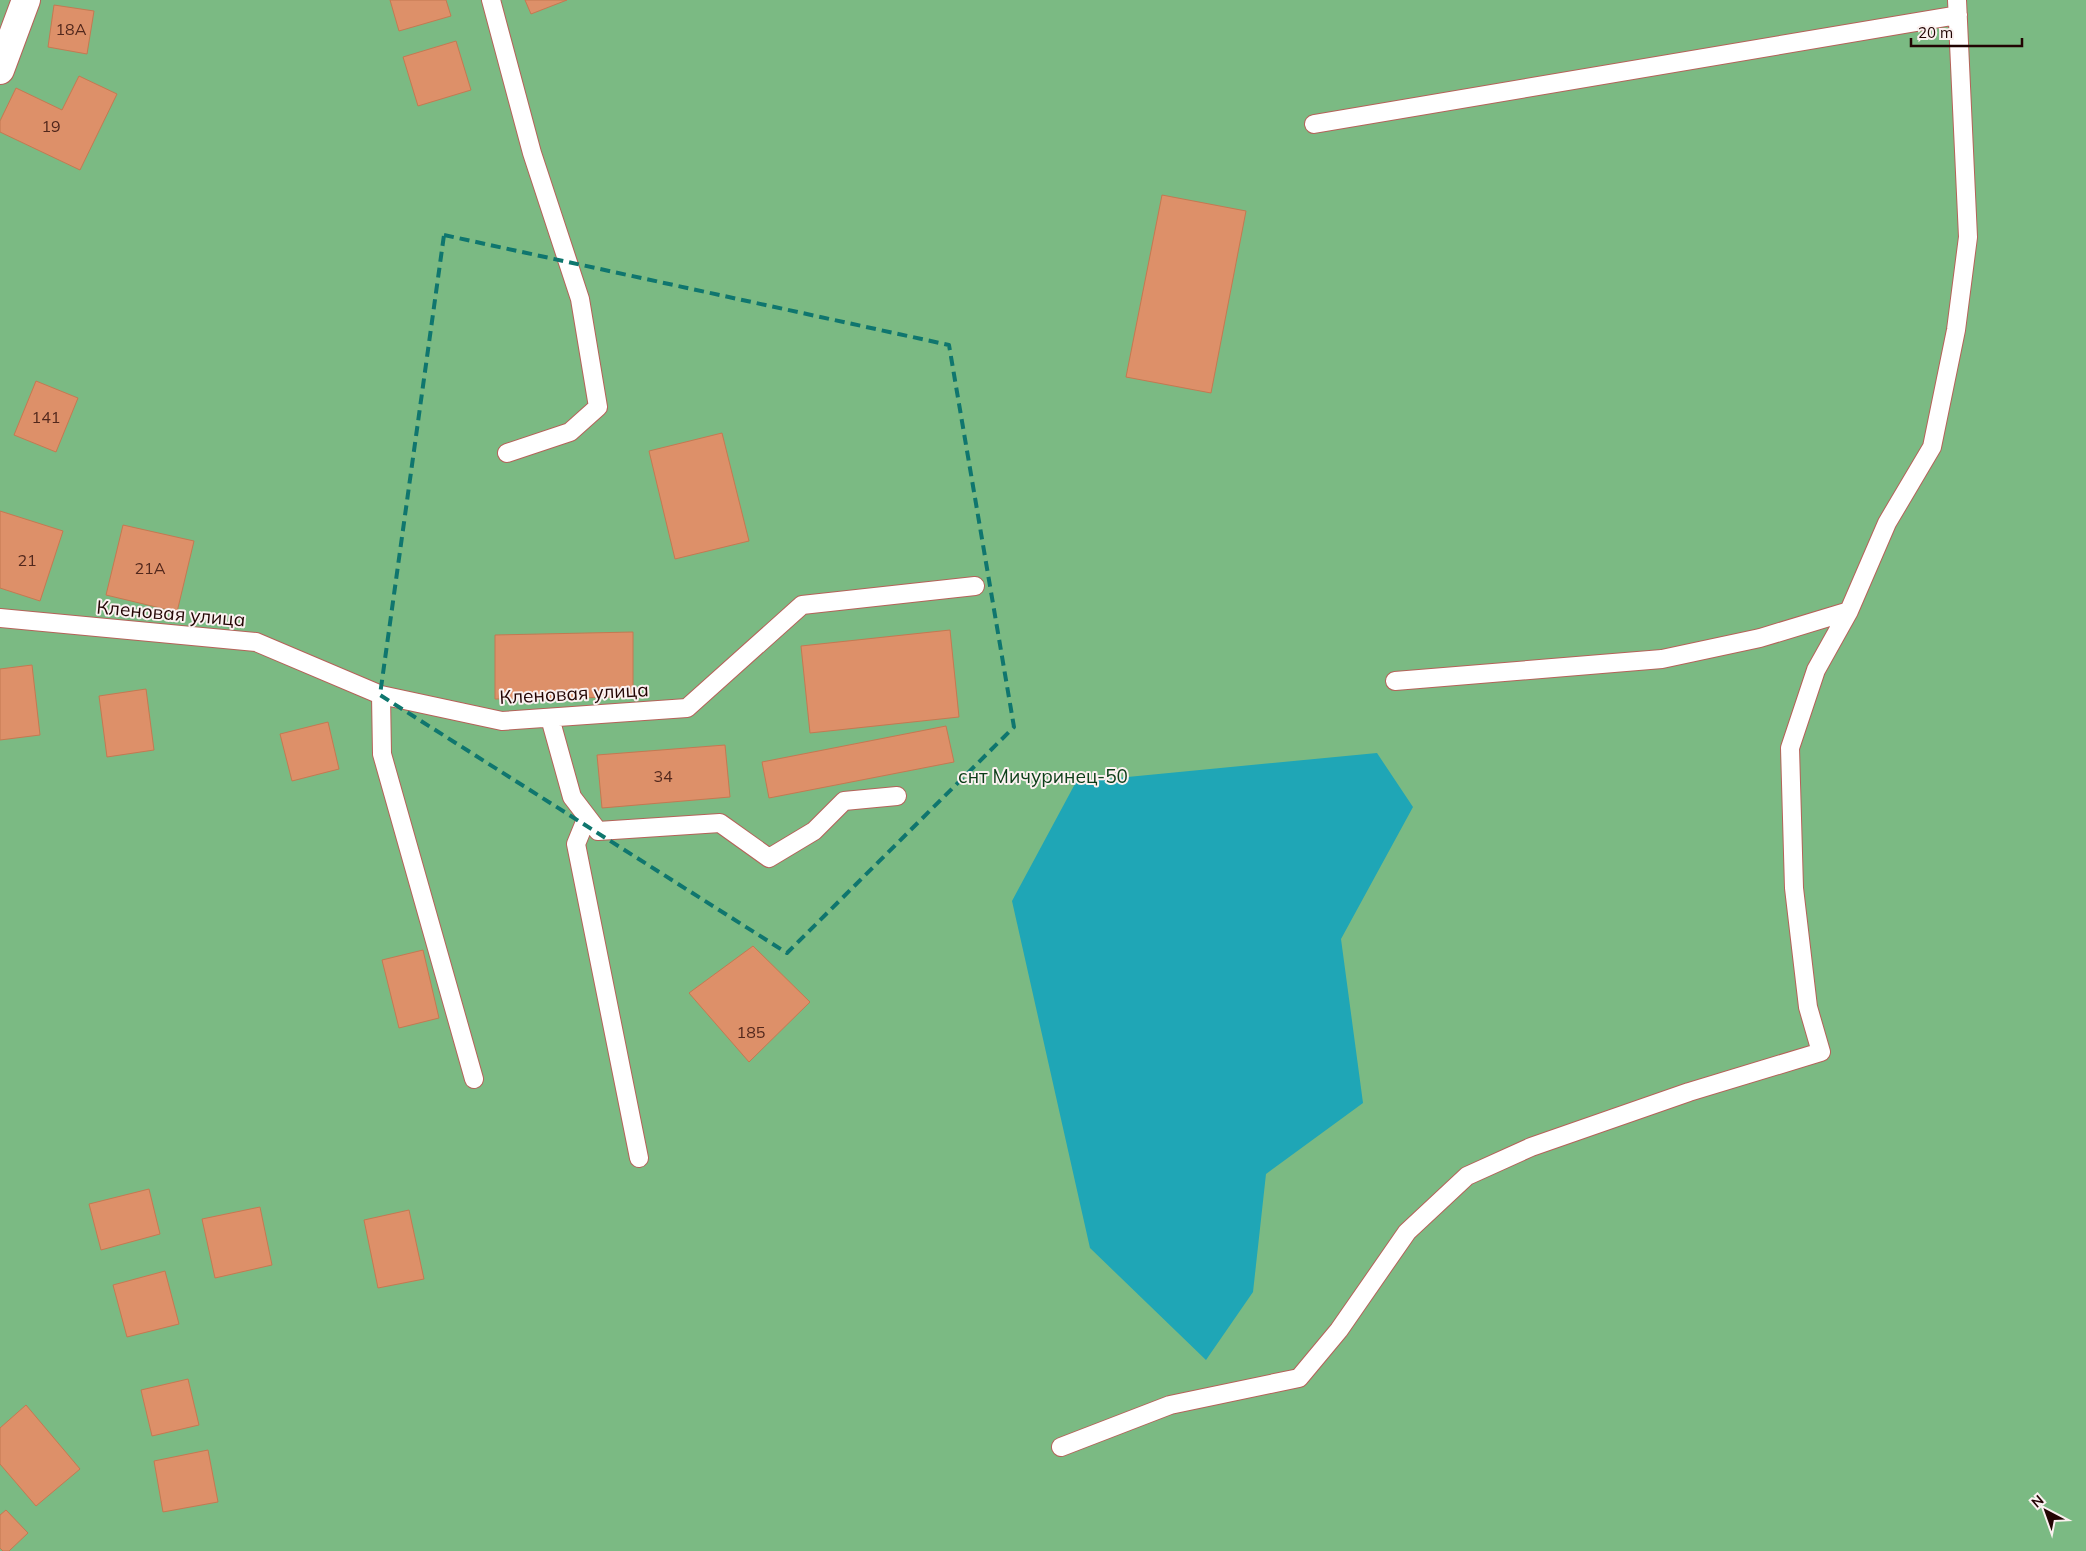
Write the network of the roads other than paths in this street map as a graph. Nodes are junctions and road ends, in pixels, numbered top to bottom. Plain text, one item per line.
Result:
1 (26, 0) edge
2 (491, 0) edge
3 (1958, 8) edge
4 (0, 70) edge
5 (1314, 124) dead end
6 (507, 453) dead end
7 (975, 586) dead end
8 (1849, 611) junction
9 (0, 618) edge
10 (1395, 681) dead end
11 (381, 695) junction
12 (550, 718) junction
13 (897, 796) dead end
14 (587, 817) junction
15 (474, 1079) dead end
16 (639, 1158) dead end
17 (1060, 1447) dead end

1 - 4 street
2 - 6 lane
3 - 5 lane
3 - 8 lane
7 - 12 lane, Кленовая улица
8 - 10 lane
8 - 17 lane
9 - 11 lane, Кленовая улица
11 - 12 lane, Кленовая улица
11 - 15 lane
12 - 14 lane
13 - 14 lane
14 - 16 lane

